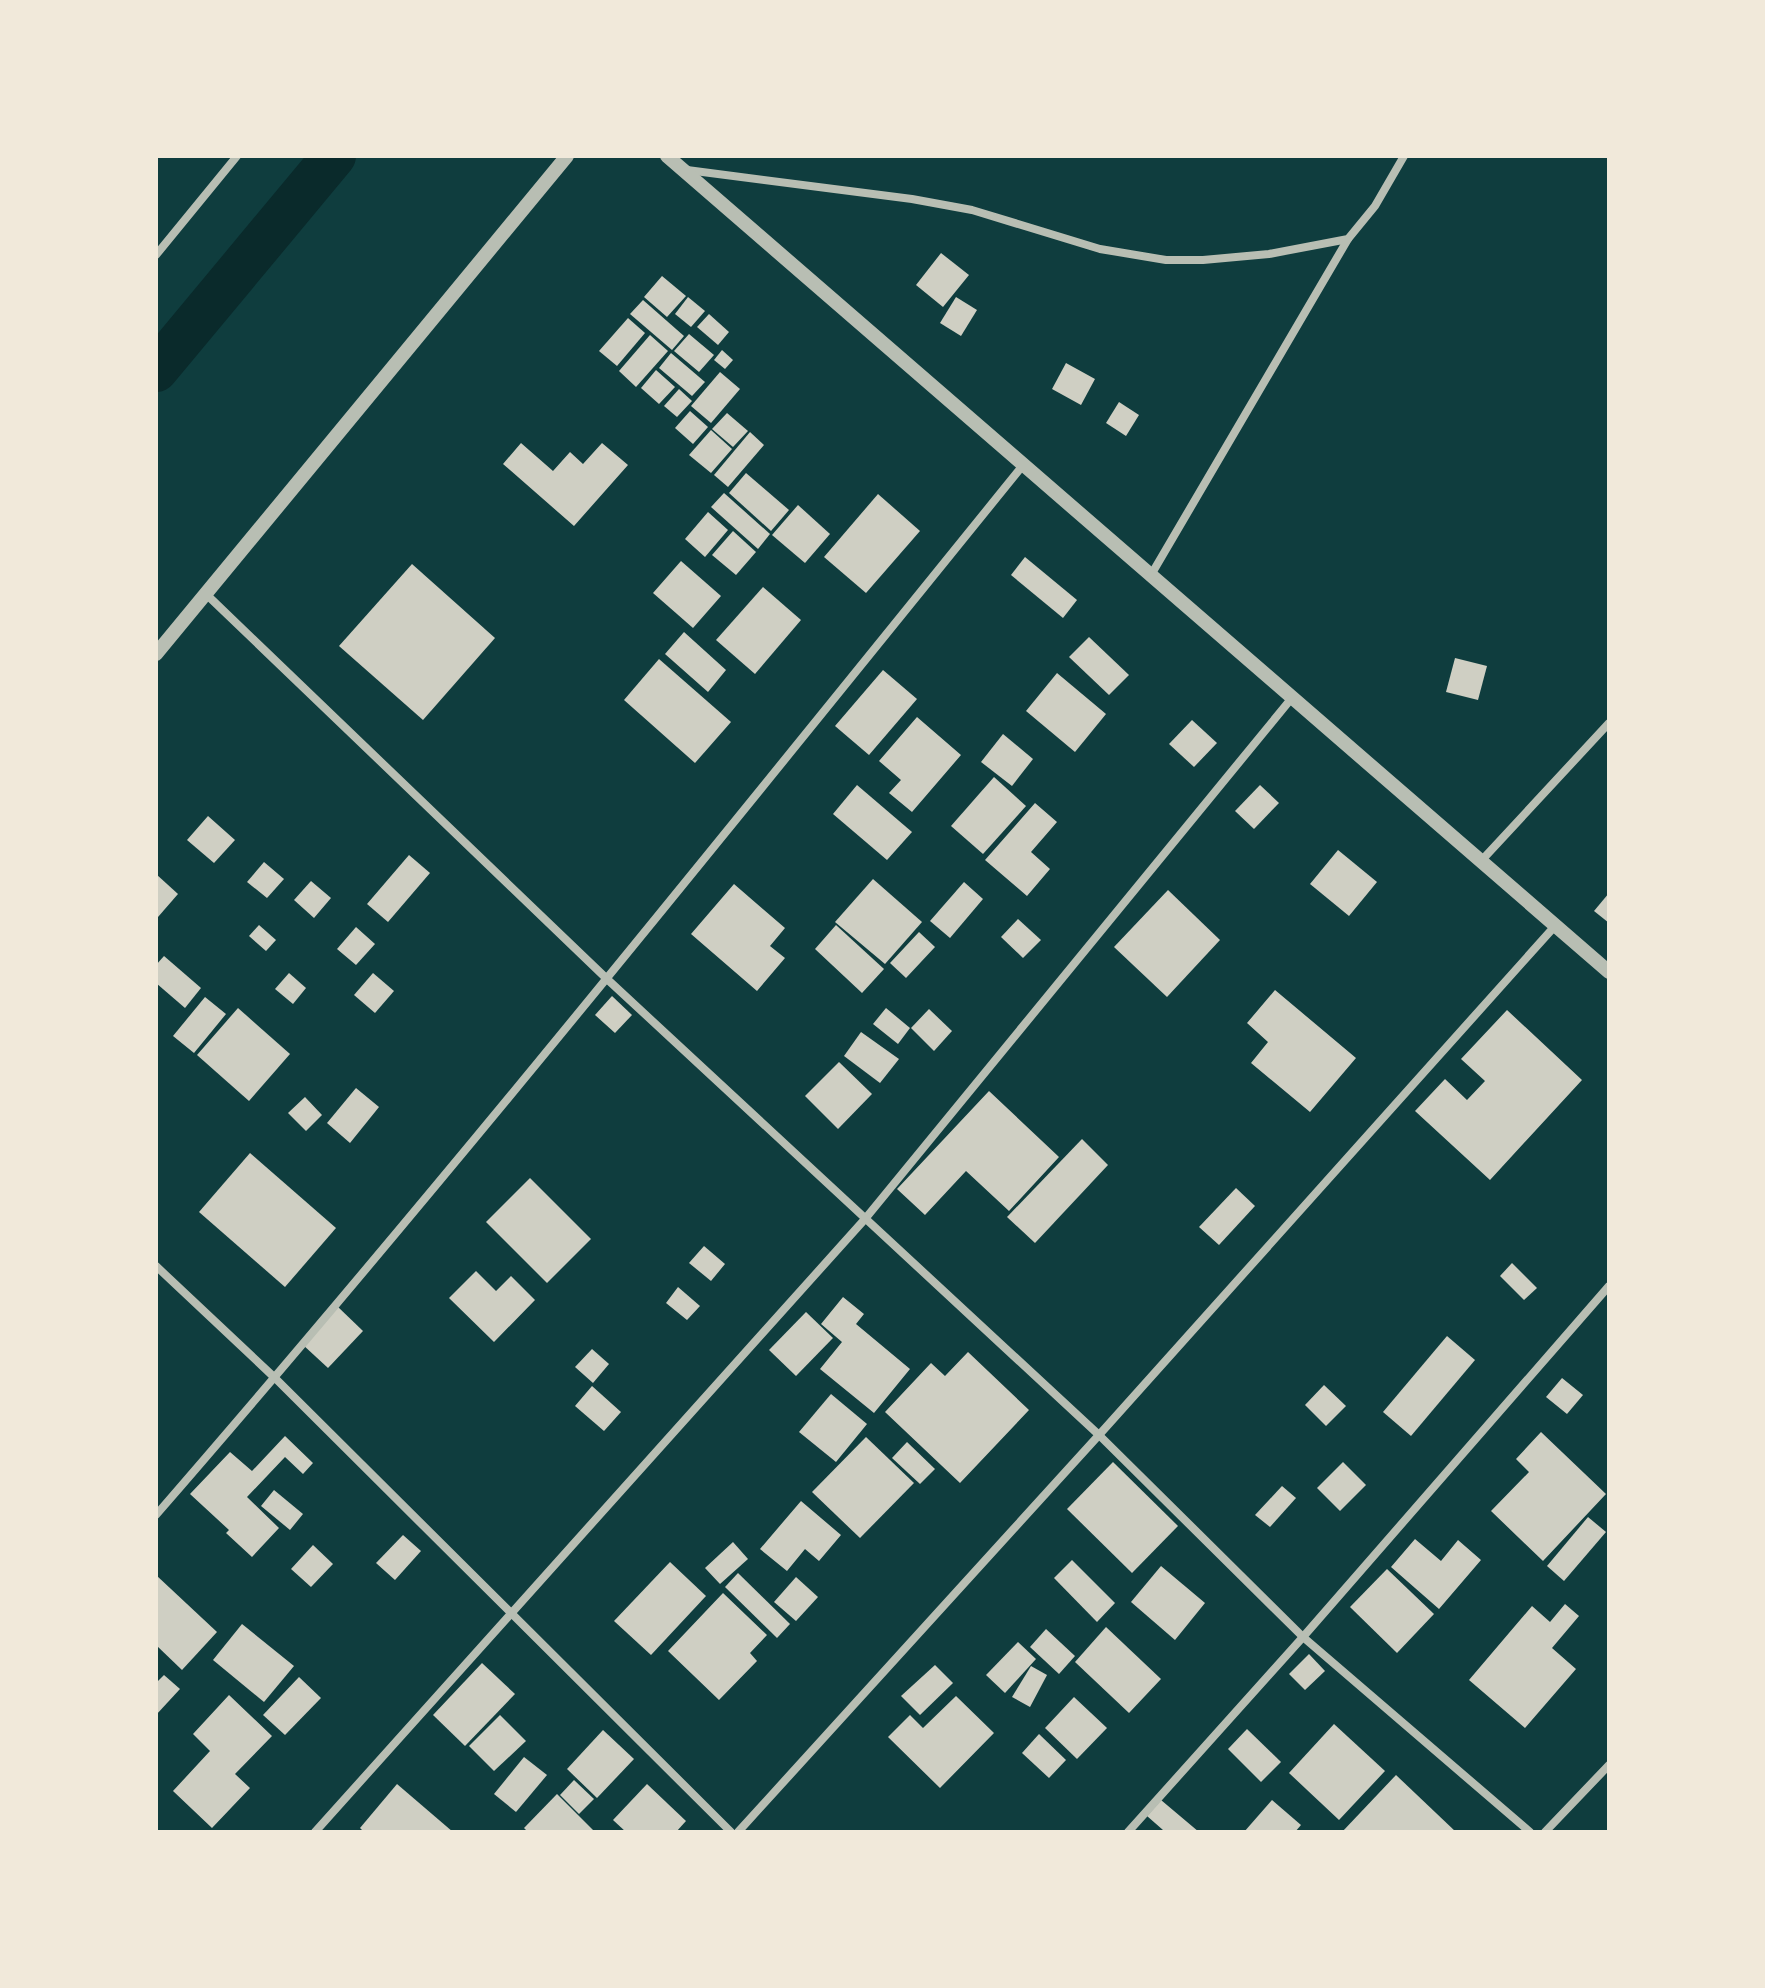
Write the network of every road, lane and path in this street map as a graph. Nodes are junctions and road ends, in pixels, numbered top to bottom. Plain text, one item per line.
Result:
1 (237, 156) edge
2 (567, 156) edge
3 (667, 156) edge
4 (1404, 156) edge
5 (686, 170) junction
6 (1348, 239) junction
7 (156, 255) edge
8 (1024, 464) junction
9 (1151, 575) junction
10 (206, 594) junction
11 (156, 654) edge
12 (1291, 699) junction
13 (1609, 723) edge
14 (1482, 860) junction
15 (1555, 926) junction
16 (1609, 972) edge
17 (607, 979) junction
18 (865, 1219) junction
19 (156, 1266) edge
20 (1609, 1286) edge
21 (275, 1378) junction
22 (1099, 1435) junction
23 (156, 1515) edge
24 (513, 1612) junction
25 (1303, 1637) junction
26 (1609, 1765) edge
27 (315, 1832) edge
28 (731, 1832) edge
29 (738, 1832) edge
30 (1128, 1832) edge
31 (1530, 1832) edge
32 (1545, 1832) edge

1 - 7 street
2 - 10 street
3 - 5 street
4 - 6 street
5 - 6 street
5 - 8 street
6 - 9 street
8 - 9 street
8 - 17 street
9 - 12 street
10 - 11 street
10 - 17 street
12 - 14 street
12 - 18 street
13 - 14 street
14 - 15 street
15 - 16 street
15 - 22 street
17 - 18 street
17 - 21 street
18 - 22 street
18 - 24 street
19 - 21 street
20 - 25 street
21 - 23 street
21 - 24 street
22 - 25 street
22 - 29 street
24 - 27 street
24 - 28 street
25 - 30 street
25 - 31 street
26 - 32 street

